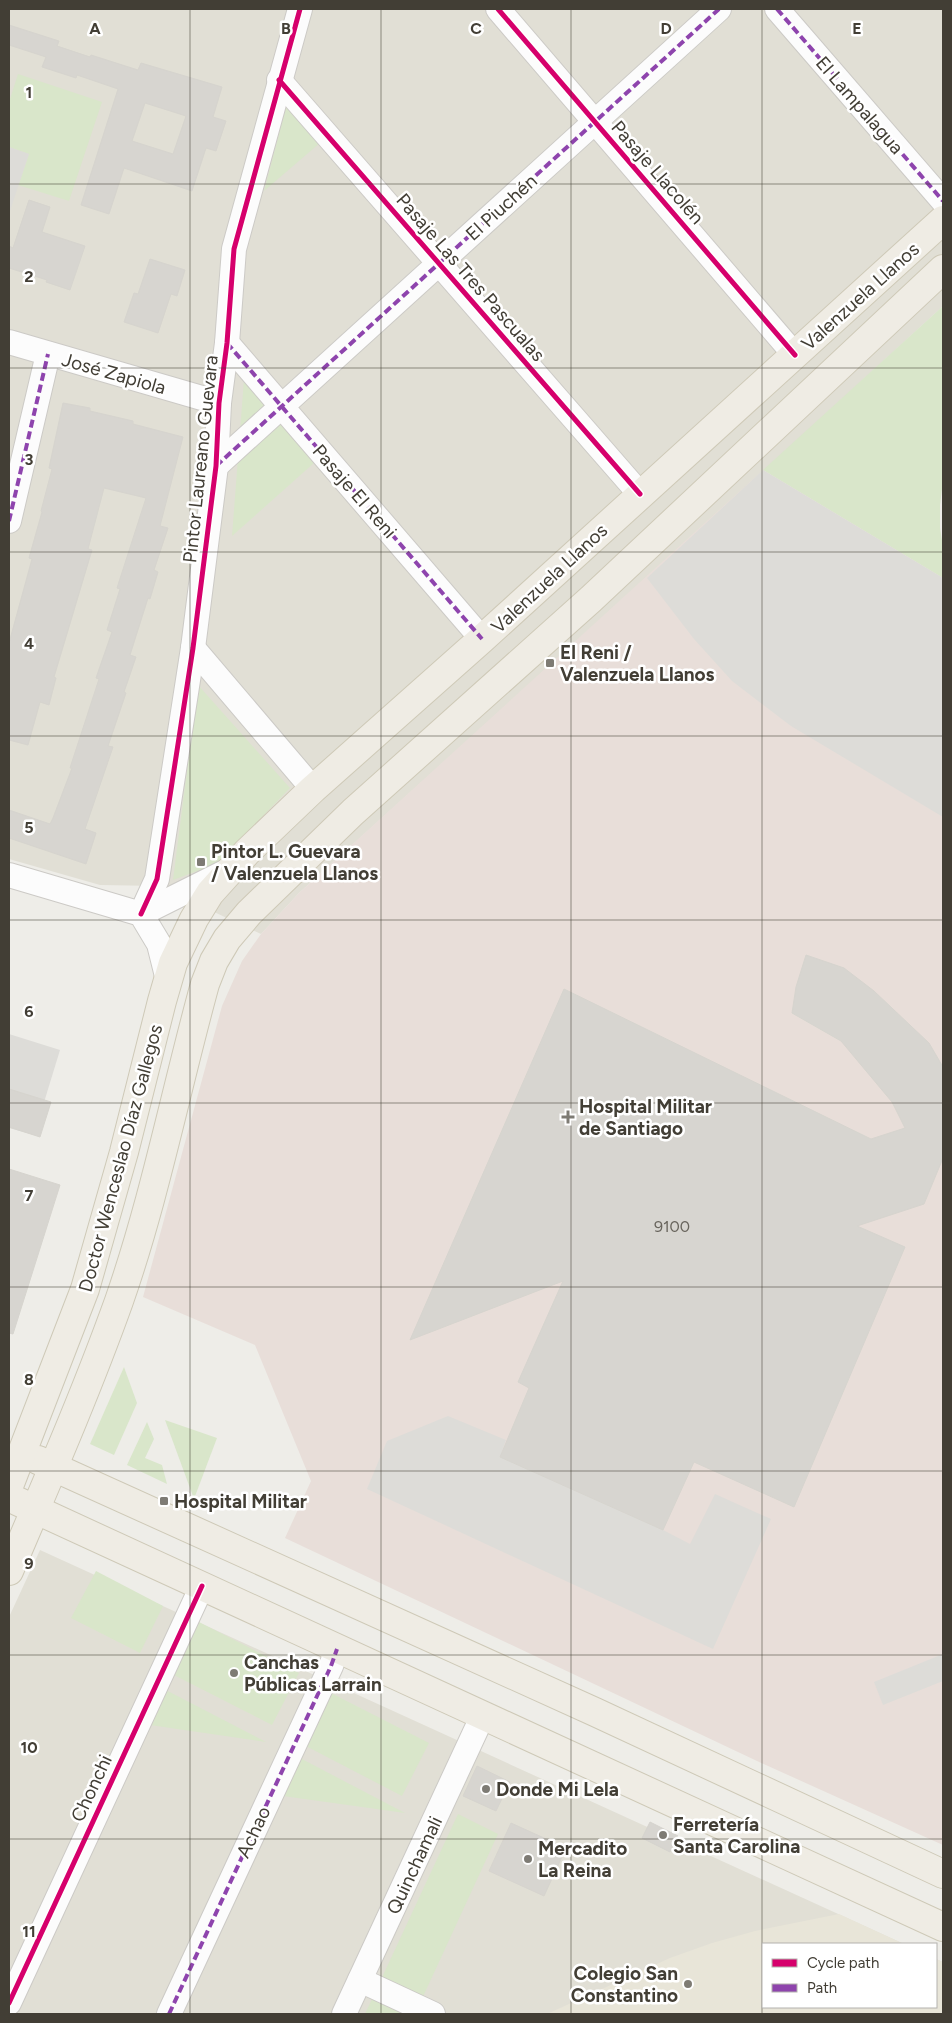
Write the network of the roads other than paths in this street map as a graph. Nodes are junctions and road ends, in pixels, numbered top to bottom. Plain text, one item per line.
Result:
1 (300, 9) edge
2 (498, 9) edge
3 (719, 9) edge
4 (777, 9) edge
5 (280, 80) junction
6 (595, 122) junction
7 (943, 201) edge
8 (943, 220) edge
9 (439, 263) junction
10 (943, 269) edge
11 (9, 342) edge
12 (227, 343) junction
13 (48, 354) junction
14 (795, 355) junction
15 (220, 403) junction
16 (282, 407) junction
17 (216, 466) junction
18 (640, 494) junction
19 (9, 520) edge
20 (482, 639) junction
21 (193, 648) junction
22 (313, 788) junction
23 (229, 870) junction
24 (9, 875) edge
25 (249, 913) joint
26 (141, 914) junction
27 (168, 980) junction
28 (15, 1450) edge
29 (53, 1467) junction
30 (9, 1486) edge
31 (9, 1498) edge
32 (34, 1509) junction
33 (9, 1571) edge
34 (202, 1586) junction
35 (337, 1648) junction
36 (483, 1715) junction
37 (943, 1874) edge
38 (943, 1927) edge
39 (360, 1980) junction
40 (9, 2003) edge
41 (169, 2014) edge
42 (344, 2014) edge
43 (433, 2014) edge

1 - 5 street, Pintor Laureano Guevara
2 - 6 street, Pasaje Llacolén
3 - 6 street, El Piuchén
4 - 7 street, El Lampalagua
5 - 9 street, Pasaje Las Tres Pascualas
5 - 12 street, Pintor Laureano Guevara
6 - 9 street, El Piuchén
6 - 14 street, Pasaje Llacolén
8 - 14 main road, Valenzuela Llanos
9 - 16 street, El Piuchén
9 - 18 street, Pasaje Las Tres Pascualas
10 - 25 main road, Valenzuela Llanos
11 - 13 street, José Zapiola
12 - 15 street, Pintor Laureano Guevara
12 - 16 street, Pasaje El Reni
13 - 15 street, José Zapiola
13 - 19 street
14 - 18 main road, Valenzuela Llanos
15 - 17 street, Pintor Laureano Guevara
16 - 17 street, El Piuchén
16 - 20 street, Pasaje El Reni
17 - 21 street, Pintor Laureano Guevara
18 - 20 main road, Valenzuela Llanos
20 - 22 main road, Valenzuela Llanos
21 - 22 street
21 - 26 street, Pintor Laureano Guevara
22 - 23 main road, Valenzuela Llanos
23 - 26 street, Valenzuela Llanos
23 - 27 main road, Doctor Wenceslao Díaz Gallegos
24 - 26 street
25 - 29 main road, Doctor Wenceslao Díaz Gallegos
26 - 27 street
27 - 28 main road, Doctor Wenceslao Díaz Gallegos
28 - 29 main road
28 - 30 main road, Doctor Wenceslao Díaz Gallegos
29 - 32 main road, Doctor Wenceslao Díaz Gallegos
29 - 37 main road
31 - 32 main road
32 - 33 main road, Doctor Wenceslao Díaz Gallegos
32 - 34 main road
34 - 35 main road
34 - 40 street, Chonchi
35 - 36 main road
35 - 41 street, Achao
36 - 38 main road
36 - 39 street, Quinchamali
39 - 42 street, Quinchamali
39 - 43 street

